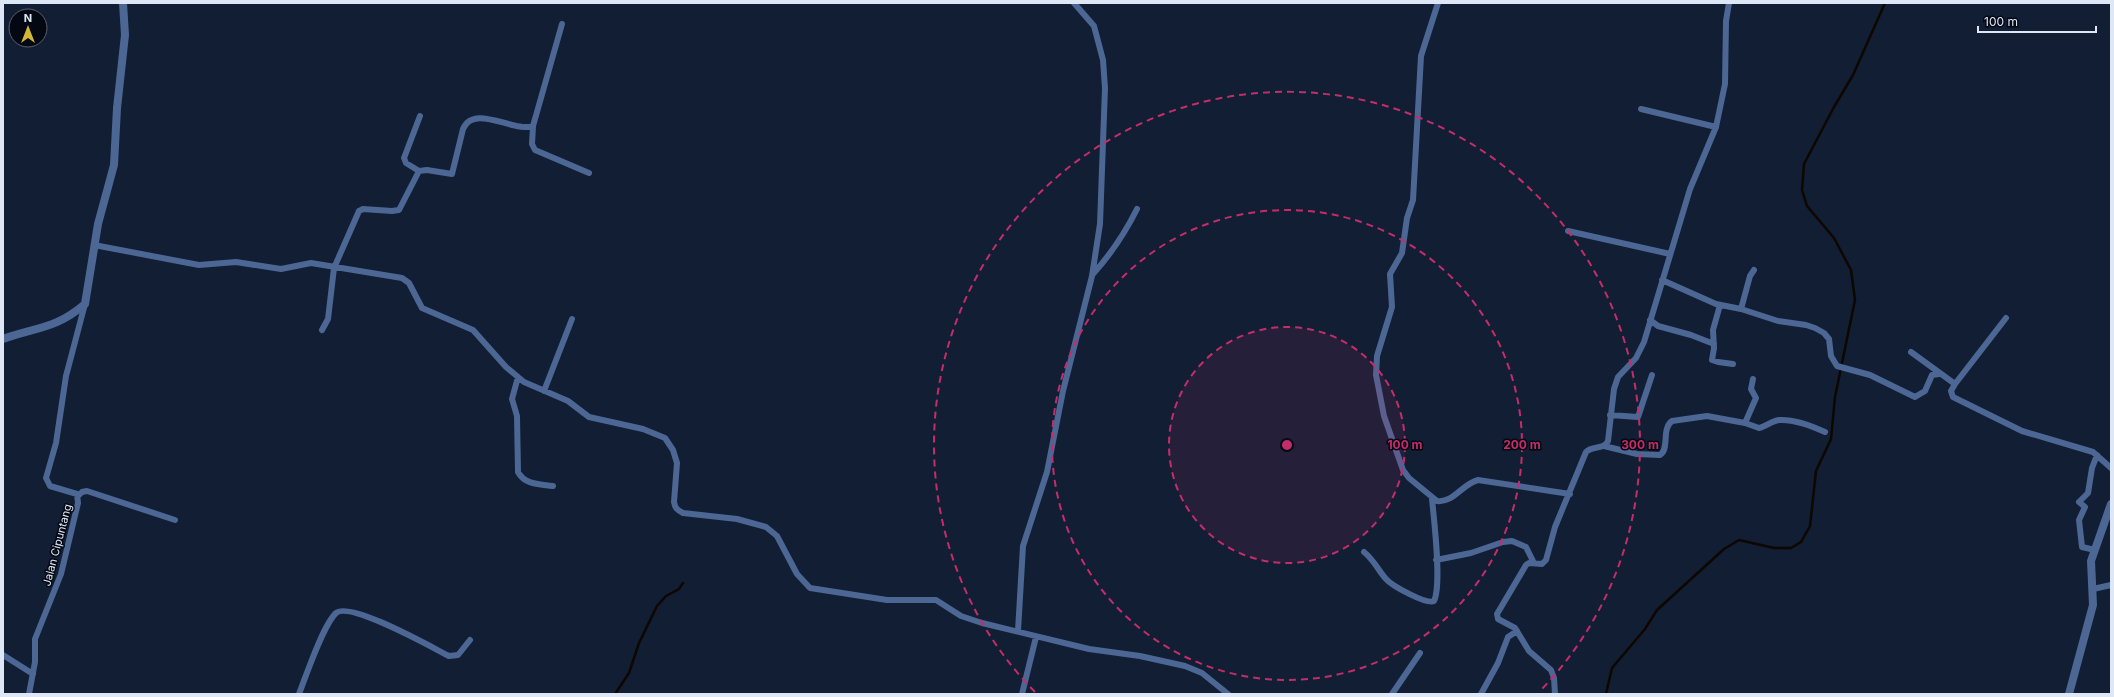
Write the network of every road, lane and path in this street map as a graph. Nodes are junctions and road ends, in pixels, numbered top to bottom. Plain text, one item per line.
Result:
1 (123, 3) edge
2 (1074, 3) edge
3 (1438, 3) edge
4 (1729, 3) edge
5 (562, 24) dead end
6 (1641, 109) dead end
7 (420, 116) dead end
8 (533, 126) junction
9 (1716, 127) junction
10 (419, 171) junction
11 (589, 173) dead end
12 (1137, 209) dead end
13 (1568, 231) dead end
14 (94, 245) junction
15 (1670, 254) junction
16 (334, 268) junction
17 (1754, 270) dead end
18 (1092, 276) junction
19 (1662, 280) junction
20 (85, 304) junction
21 (1720, 305) junction
22 (1741, 309) junction
23 (2006, 318) dead end
24 (572, 319) dead end
25 (1650, 320) junction
26 (322, 330) dead end
27 (3, 339) edge
28 (1714, 344) junction
29 (1911, 352) dead end
30 (1733, 364) dead end
31 (1652, 374) dead end
32 (1939, 374) junction
33 (518, 377) junction
34 (1753, 379) dead end
35 (1955, 384) junction
36 (544, 391) junction
37 (1610, 415) junction
38 (1745, 423) junction
39 (1825, 432) dead end
40 (1604, 446) junction
41 (2097, 455) junction
42 (2111, 468) edge
43 (553, 486) dead end
44 (1570, 494) junction
45 (78, 496) junction
46 (1432, 499) junction
47 (2111, 504) edge
48 (175, 520) dead end
49 (2095, 550) junction
50 (1364, 552) dead end
51 (1436, 560) junction
52 (1534, 563) junction
53 (2111, 585) edge
54 (2093, 589) junction
55 (1018, 631) junction
56 (1517, 631) junction
57 (1036, 637) junction
58 (470, 640) dead end
59 (1420, 653) dead end
60 (3, 655) edge
61 (33, 674) junction
62 (1484, 693) edge
63 (29, 694) edge
64 (299, 694) edge
65 (1022, 694) edge
66 (1227, 694) edge
67 (1392, 694) edge
68 (1555, 694) edge
69 (2069, 694) edge

1 - 14 street
2 - 18 street
3 - 46 street
4 - 9 street
5 - 8 street
6 - 9 street
7 - 10 street
8 - 10 street
8 - 11 street
9 - 15 street
10 - 16 street
12 - 18 street
13 - 15 street
14 - 16 street
14 - 20 street
15 - 19 street
16 - 26 street
16 - 33 street
17 - 22 street
18 - 55 street
19 - 21 street
19 - 25 street
20 - 27 street
20 - 45 street, Jalan Cipuntang
21 - 22 street
21 - 28 street
22 - 32 street
23 - 35 street
24 - 36 street
25 - 28 street
25 - 37 street
28 - 30 street
29 - 32 street
31 - 37 street
32 - 35 street
33 - 36 street
33 - 43 street
34 - 38 street
35 - 41 street
36 - 55 street
37 - 40 street
38 - 39 street
38 - 40 street
40 - 44 street
41 - 42 street
41 - 49 street
44 - 46 street
44 - 52 street
45 - 48 street
45 - 61 street, Jalan Cipuntang
46 - 51 street
47 - 49 street
49 - 54 street
50 - 51 street
51 - 52 street
52 - 56 street
53 - 54 street
54 - 69 street
55 - 57 street
56 - 62 street
56 - 68 street
57 - 65 street
57 - 66 street
58 - 64 street
59 - 67 street
60 - 61 street
61 - 63 street, Jalan Cipuntang

